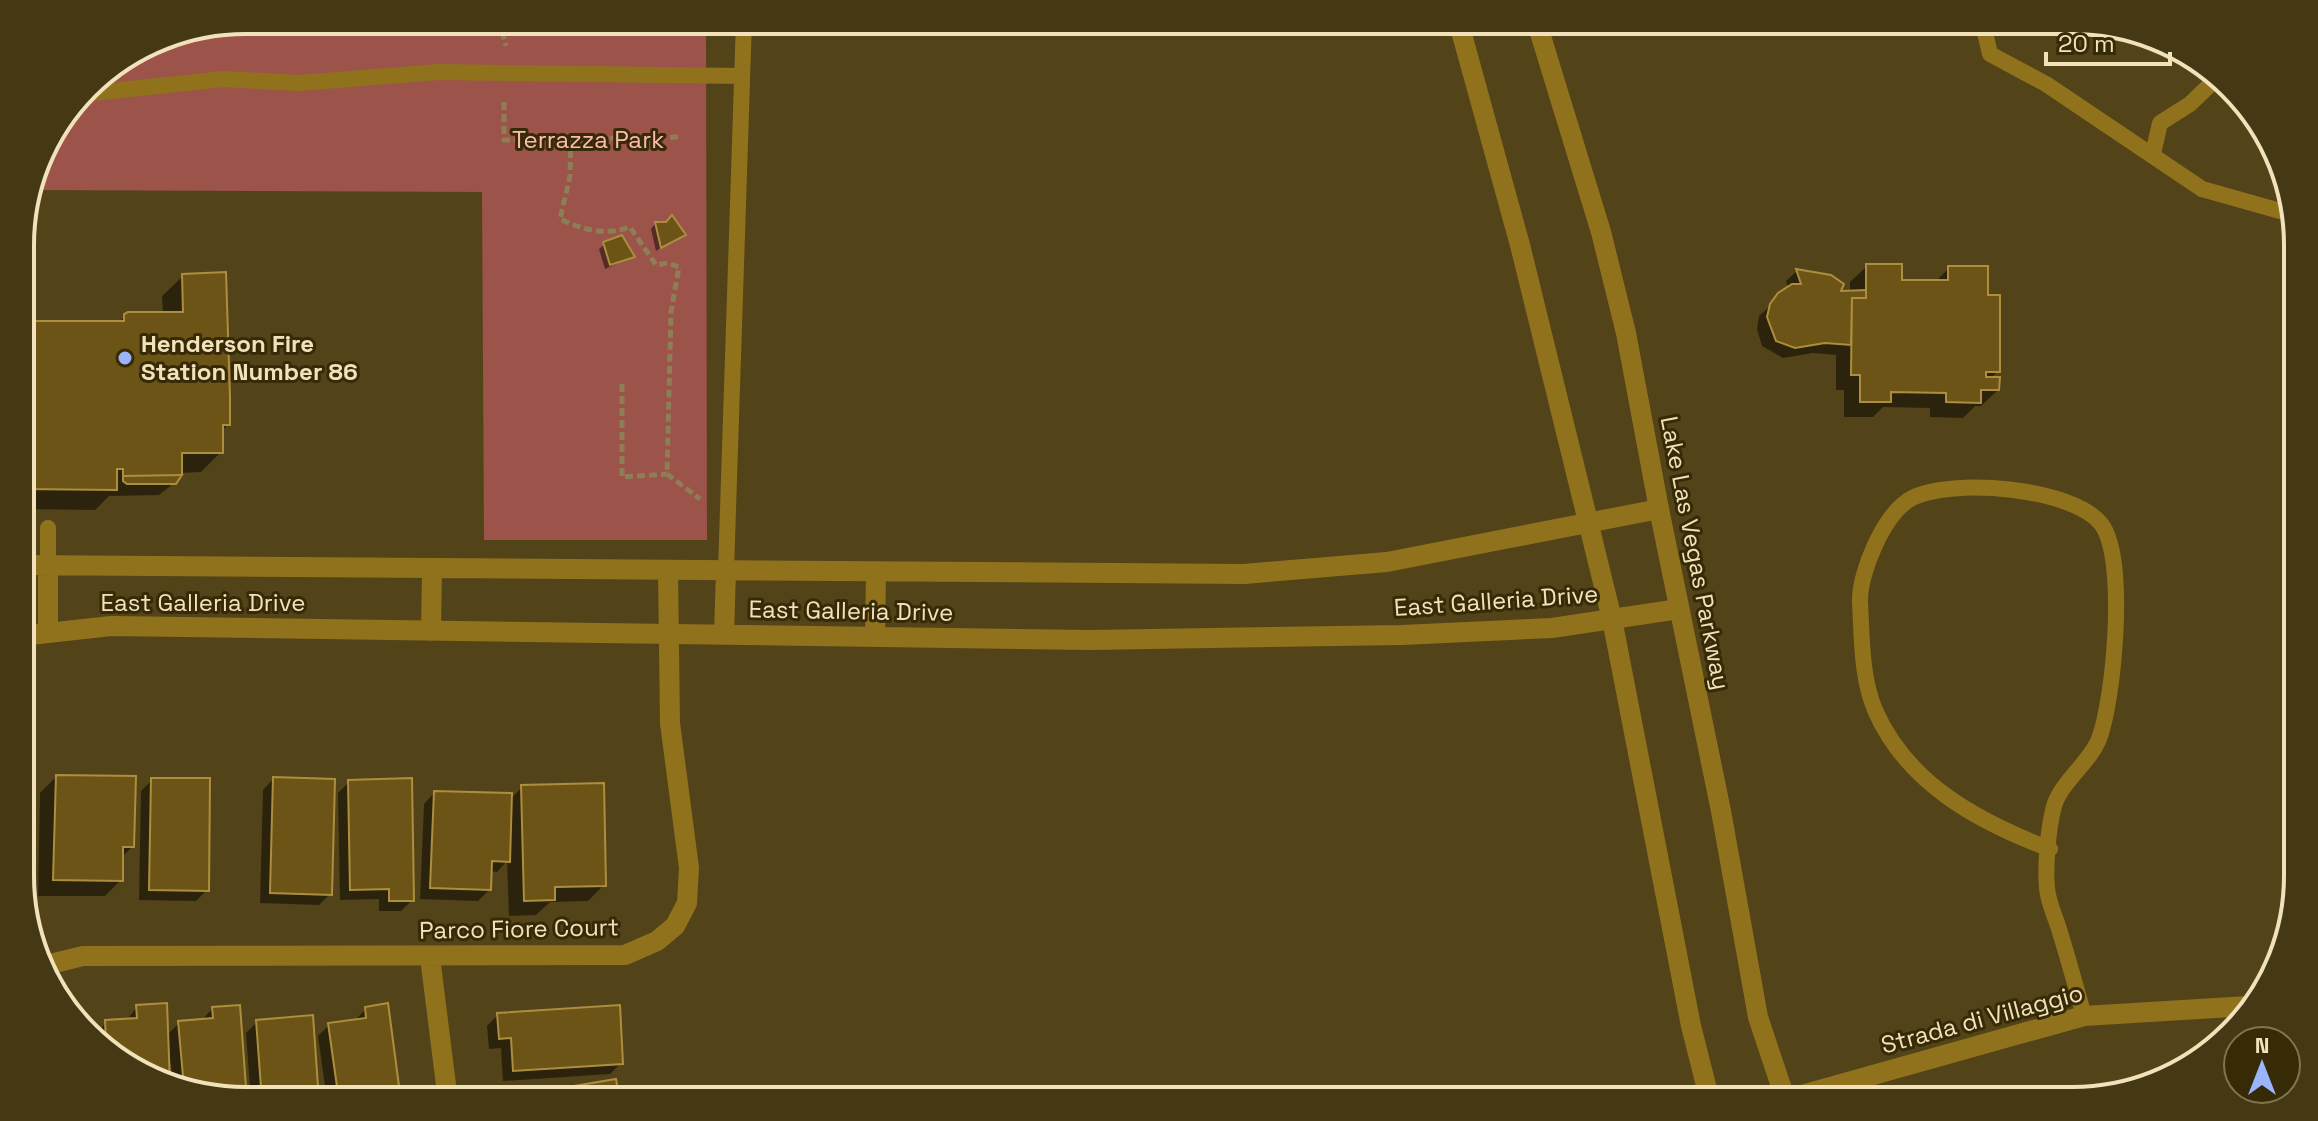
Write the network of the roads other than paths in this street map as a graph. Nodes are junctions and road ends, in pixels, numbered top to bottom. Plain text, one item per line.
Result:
1 (744, 34) edge
2 (1462, 34) edge
3 (1540, 34) edge
4 (1985, 34) edge
5 (742, 76) junction
6 (2210, 85) edge
7 (100, 92) edge
8 (2153, 154) junction
9 (2281, 211) edge
10 (1659, 509) junction
11 (1588, 525) junction
12 (48, 528) dead end
13 (34, 565) edge
14 (48, 565) junction
15 (432, 569) junction
16 (668, 570) junction
17 (726, 571) junction
18 (876, 572) junction
19 (1679, 609) junction
20 (1612, 619) junction
21 (431, 631) junction
22 (48, 633) junction
23 (34, 635) edge
24 (668, 635) junction
25 (724, 635) junction
26 (875, 637) junction
27 (2050, 849) junction
28 (430, 957) junction
29 (53, 963) edge
30 (2239, 1007) edge
31 (2084, 1016) junction
32 (446, 1087) edge
33 (1707, 1087) edge
34 (1780, 1087) edge
35 (1830, 1087) edge

1 - 5 lane
2 - 11 main road
3 - 10 main road, Lake Las Vegas Parkway
4 - 8 lane
5 - 7 lane
5 - 17 lane
6 - 8 lane
8 - 9 lane
10 - 11 main road, East Galleria Drive
10 - 19 main road, Lake Las Vegas Parkway
11 - 18 main road, East Galleria Drive
11 - 20 main road
12 - 14 lane
13 - 14 main road, East Galleria Drive
14 - 15 main road, East Galleria Drive
14 - 22 main road
15 - 16 main road, East Galleria Drive
15 - 21 main road
16 - 17 main road, East Galleria Drive
16 - 24 main road, Parco Fiore Court
17 - 18 main road, East Galleria Drive
17 - 25 main road
18 - 26 main road
19 - 20 main road, East Galleria Drive
19 - 34 main road, Lake Las Vegas Parkway
20 - 26 main road, East Galleria Drive
20 - 33 main road
21 - 22 main road, East Galleria Drive
21 - 24 main road, East Galleria Drive
22 - 23 main road, East Galleria Drive
24 - 25 main road, East Galleria Drive
24 - 28 main road, Parco Fiore Court
25 - 26 main road, East Galleria Drive
27 - 27 lane
27 - 31 lane
28 - 29 main road, Parco Fiore Court
28 - 32 main road
30 - 31 main road, Strada di Villaggio
31 - 35 main road, Strada di Villaggio

